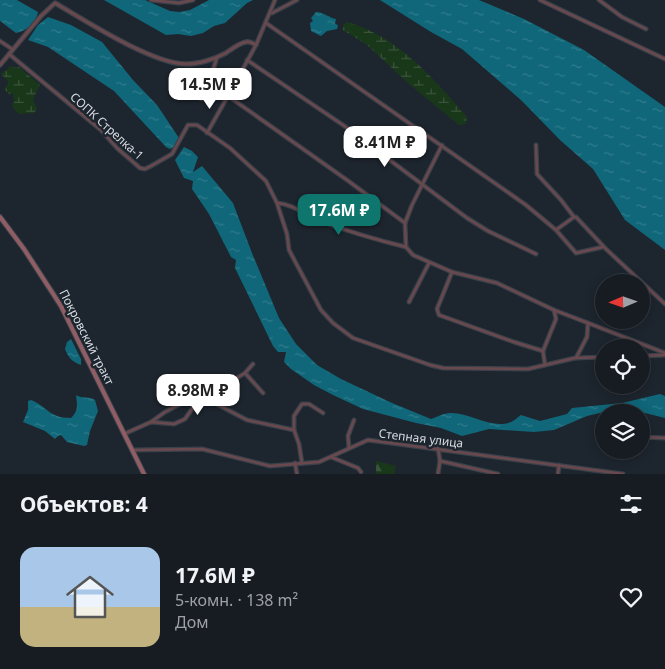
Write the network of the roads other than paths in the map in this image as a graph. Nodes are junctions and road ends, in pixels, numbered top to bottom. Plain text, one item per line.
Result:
1 (49, 0) edge
2 (193, 0) edge
3 (275, 0) edge
4 (297, 0) edge
5 (540, 0) edge
6 (600, 0) edge
7 (152, 1) edge
8 (188, 1) edge
9 (55, 3) junction
10 (270, 14) junction
11 (266, 23) junction
12 (646, 29) dead end
13 (0, 41) edge
14 (256, 45) junction
15 (12, 49) junction
16 (9, 54) junction
17 (217, 57) junction
18 (665, 59) edge
19 (247, 60) junction
20 (0, 65) edge
21 (228, 96) junction
22 (201, 99) dead end
23 (208, 133) junction
24 (442, 145) junction
25 (536, 146) dead end
26 (422, 185) junction
27 (277, 203) junction
28 (574, 216) junction
29 (0, 217) edge
30 (405, 223) junction
31 (556, 230) junction
32 (603, 246) junction
33 (406, 247) junction
34 (536, 254) dead end
35 (429, 263) junction
36 (452, 272) junction
37 (409, 302) dead end
38 (665, 304) edge
39 (554, 310) junction
40 (588, 323) junction
41 (543, 351) junction
42 (665, 354) edge
43 (650, 355) edge
44 (595, 357) edge
45 (576, 358) junction
46 (253, 364) dead end
47 (545, 365) junction
48 (245, 373) junction
49 (263, 393) dead end
50 (205, 398) junction
51 (323, 413) dead end
52 (354, 420) dead end
53 (151, 422) junction
54 (294, 430) junction
55 (124, 434) junction
56 (650, 437) edge
57 (665, 438) edge
58 (349, 448) junction
59 (438, 448) junction
60 (133, 450) junction
61 (331, 457) junction
62 (440, 461) junction
63 (295, 463) junction
64 (302, 463) junction
65 (559, 465) junction
66 (361, 472) dead end
67 (611, 473) edge
68 (144, 474) edge
69 (297, 474) edge
70 (438, 474) edge
71 (498, 474) edge
72 (558, 474) edge
73 (623, 474) edge

1 - 9 street
2 - 8 street
3 - 10 street
4 - 10 street
5 - 18 street
6 - 12 street
7 - 8 street
9 - 15 street
9 - 17 street
10 - 11 street
11 - 14 street
11 - 24 street
13 - 15 street
14 - 17 street
14 - 19 street
15 - 16 street
16 - 20 street
16 - 23 street, СОПК Стрелка-1
17 - 22 street
19 - 21 street
19 - 26 street
21 - 23 street
21 - 30 street
23 - 27 street, СОПК Стрелка-1
24 - 26 street
24 - 31 street
25 - 28 street
26 - 30 street
26 - 34 street
27 - 33 street
27 - 47 street, СОПК Стрелка-1
28 - 31 street
28 - 32 street
29 - 55 main road, Покровский тракт
30 - 33 street
31 - 32 street
32 - 38 street
33 - 35 street
35 - 36 street
35 - 37 street
36 - 39 street
36 - 41 street
39 - 40 street
39 - 41 street
40 - 42 street
40 - 45 street
41 - 47 street
42 - 43 street
44 - 45 street, СОПК Стрелка-1
45 - 47 street, СОПК Стрелка-1
46 - 48 street
48 - 49 street
48 - 50 street
50 - 53 street
50 - 53 street
50 - 54 street
51 - 54 street
52 - 58 street
53 - 55 street
54 - 64 street
55 - 60 main road, Покровский тракт
56 - 57 street
58 - 59 street, Степная улица
58 - 61 street, Степная улица
59 - 62 street
59 - 65 street, Степная улица
60 - 63 street, Степная улица
60 - 68 main road, Покровский тракт
61 - 64 street, Степная улица
61 - 66 street
62 - 70 street
62 - 71 street
63 - 64 street, Степная улица
63 - 69 street
65 - 67 street, Степная улица
65 - 72 street
67 - 73 street, Степная улица

